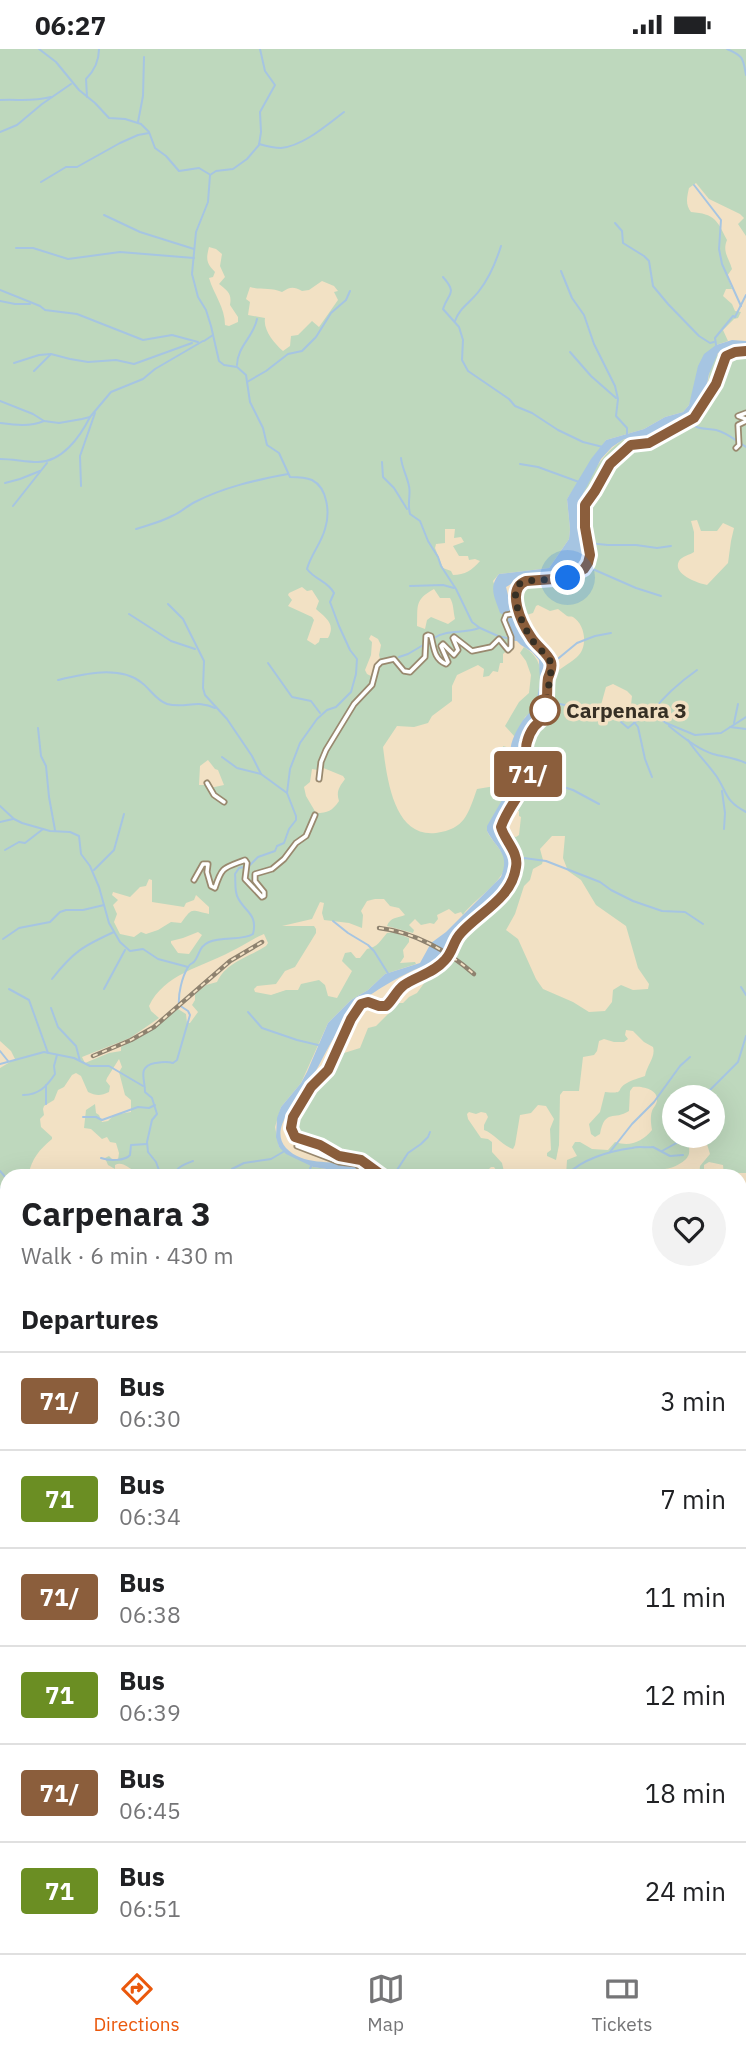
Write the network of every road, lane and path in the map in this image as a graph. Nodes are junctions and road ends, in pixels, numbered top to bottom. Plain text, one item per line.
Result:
1 (746, 351) edge
2 (746, 413) edge
3 (746, 420) edge
4 (736, 448) dead end
5 (532, 640) junction
6 (320, 779) dead end
7 (207, 783) dead end
8 (224, 802) dead end
9 (315, 815) dead end
10 (194, 880) dead end
11 (297, 1146) dead end
12 (361, 1169) edge
13 (373, 1169) edge

1 - 5 street
2 - 3 street
3 - 4 street
5 - 6 street
5 - 13 street
7 - 8 street
9 - 10 street
11 - 12 street

